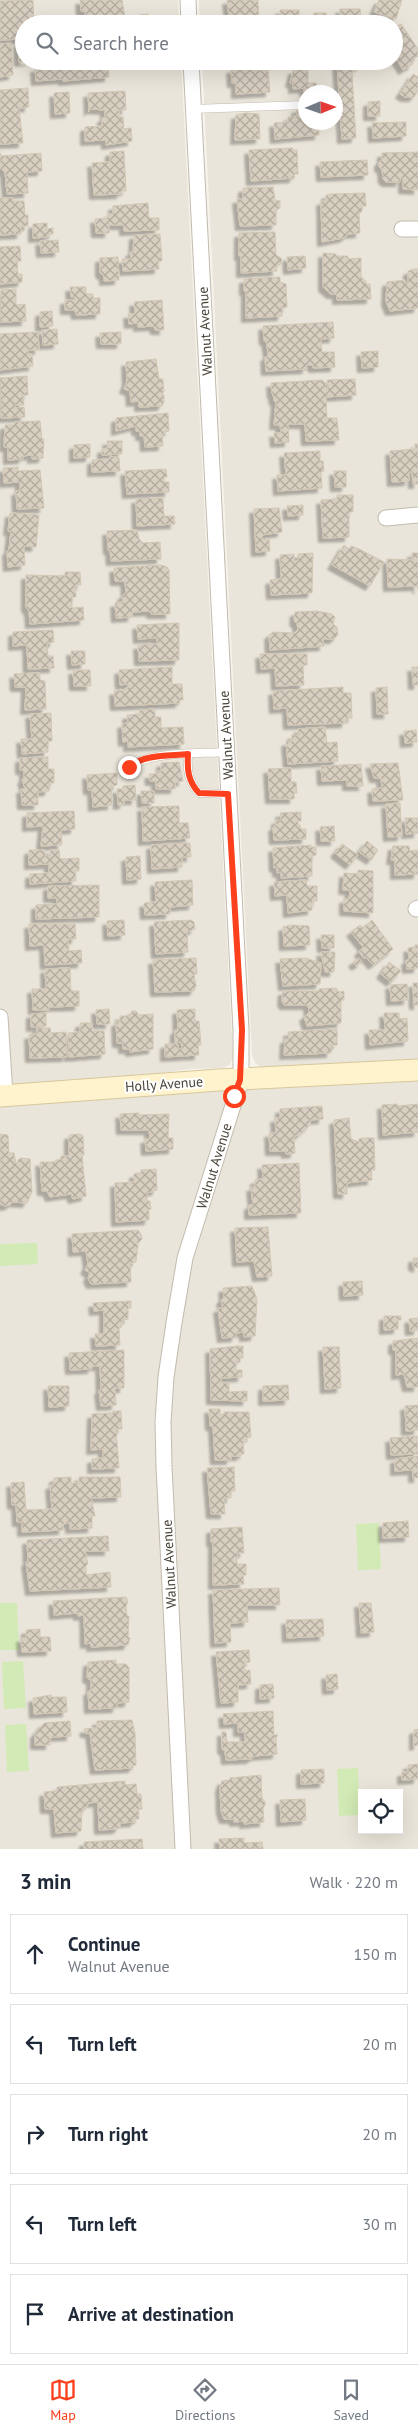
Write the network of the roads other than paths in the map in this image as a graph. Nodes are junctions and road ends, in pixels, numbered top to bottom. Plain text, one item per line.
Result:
1 (188, 0) edge
2 (189, 15) edge
3 (191, 70) edge
4 (298, 105) edge
5 (193, 109) junction
6 (418, 229) edge
7 (402, 230) dead end
8 (418, 516) edge
9 (386, 518) dead end
10 (226, 752) junction
11 (188, 754) junction
12 (129, 767) dead end
13 (228, 794) junction
14 (0, 1017) edge
15 (418, 1070) edge
16 (240, 1080) junction
17 (2, 1095) edge
18 (183, 1849) edge

1 - 2 street
3 - 5 street, Walnut Avenue
4 - 5 lane
5 - 10 street, Walnut Avenue
6 - 7 street
8 - 9 street
10 - 11 lane
10 - 13 street, Walnut Avenue
11 - 12 lane
11 - 13 lane
13 - 16 street, Walnut Avenue
14 - 17 street
15 - 16 street, Holly Avenue
16 - 17 street, Holly Avenue
16 - 18 street, Walnut Avenue

